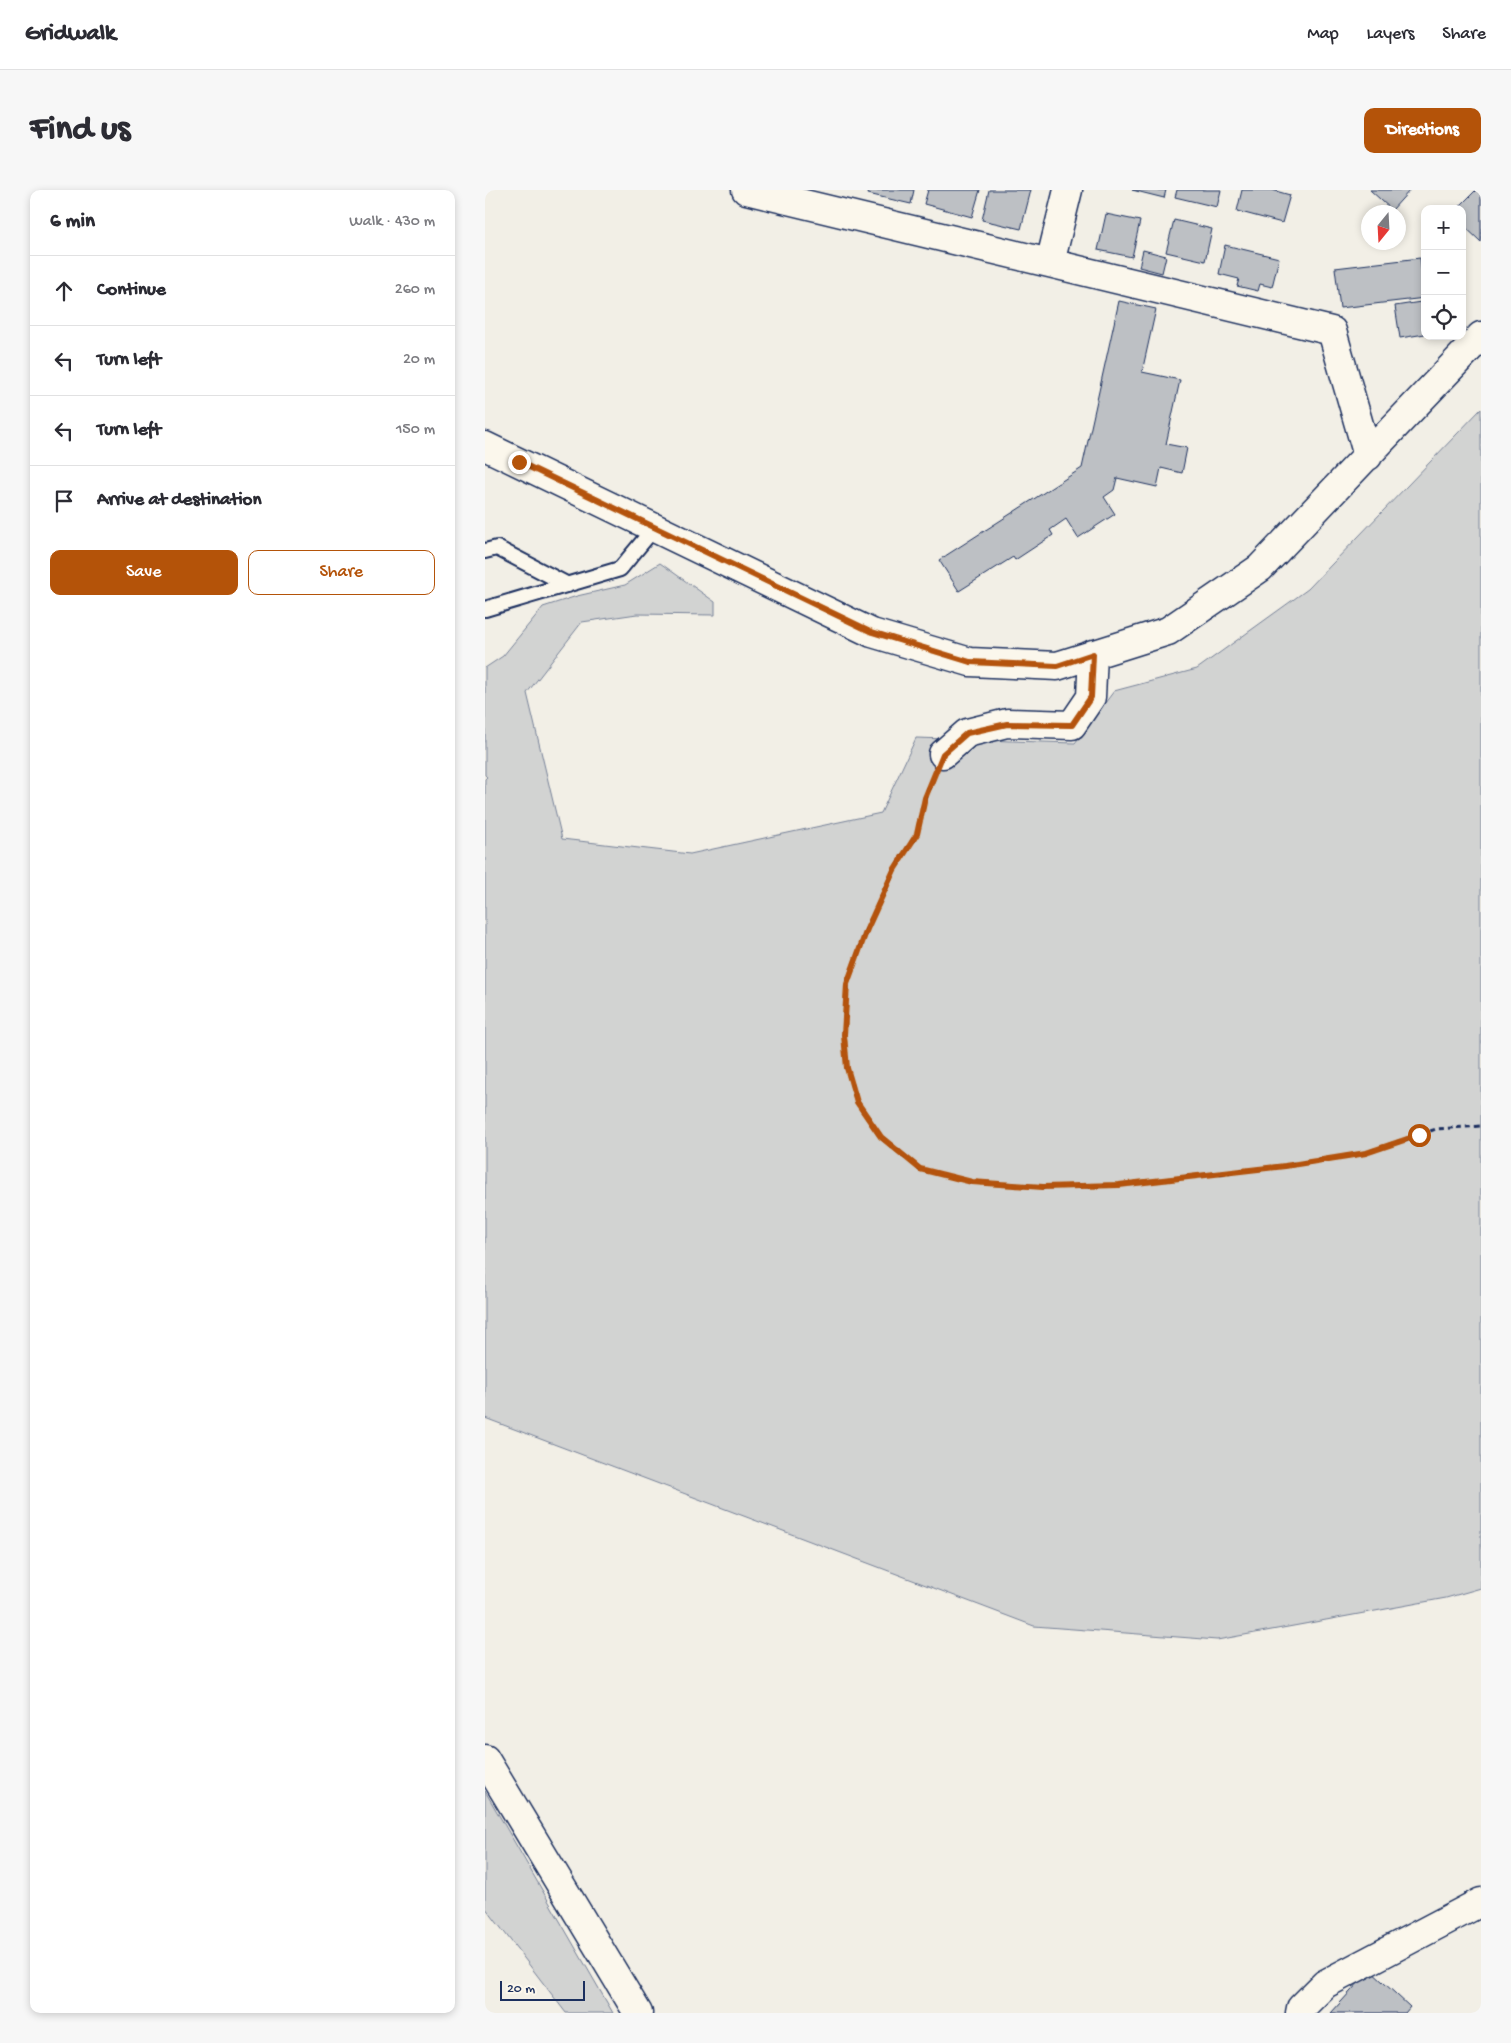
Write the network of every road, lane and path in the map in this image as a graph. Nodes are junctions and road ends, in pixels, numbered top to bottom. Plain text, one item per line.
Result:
1 (746, 190) edge
2 (1068, 190) edge
3 (1050, 262) junction
4 (1481, 336) edge
5 (485, 446) edge
6 (1368, 456) junction
7 (655, 527) junction
8 (485, 551) edge
9 (568, 585) junction
10 (485, 609) edge
11 (1093, 654) junction
12 (943, 754) joint
13 (1481, 1126) edge
14 (485, 1759) edge
15 (1481, 1902) edge
16 (638, 2013) edge
17 (1300, 2013) edge

1 - 3 street
2 - 3 street
3 - 6 street
4 - 6 street
5 - 7 street
6 - 11 street
7 - 9 lane
7 - 11 street
8 - 9 lane
9 - 10 lane
11 - 12 street
12 - 13 path
14 - 16 street
15 - 17 street

